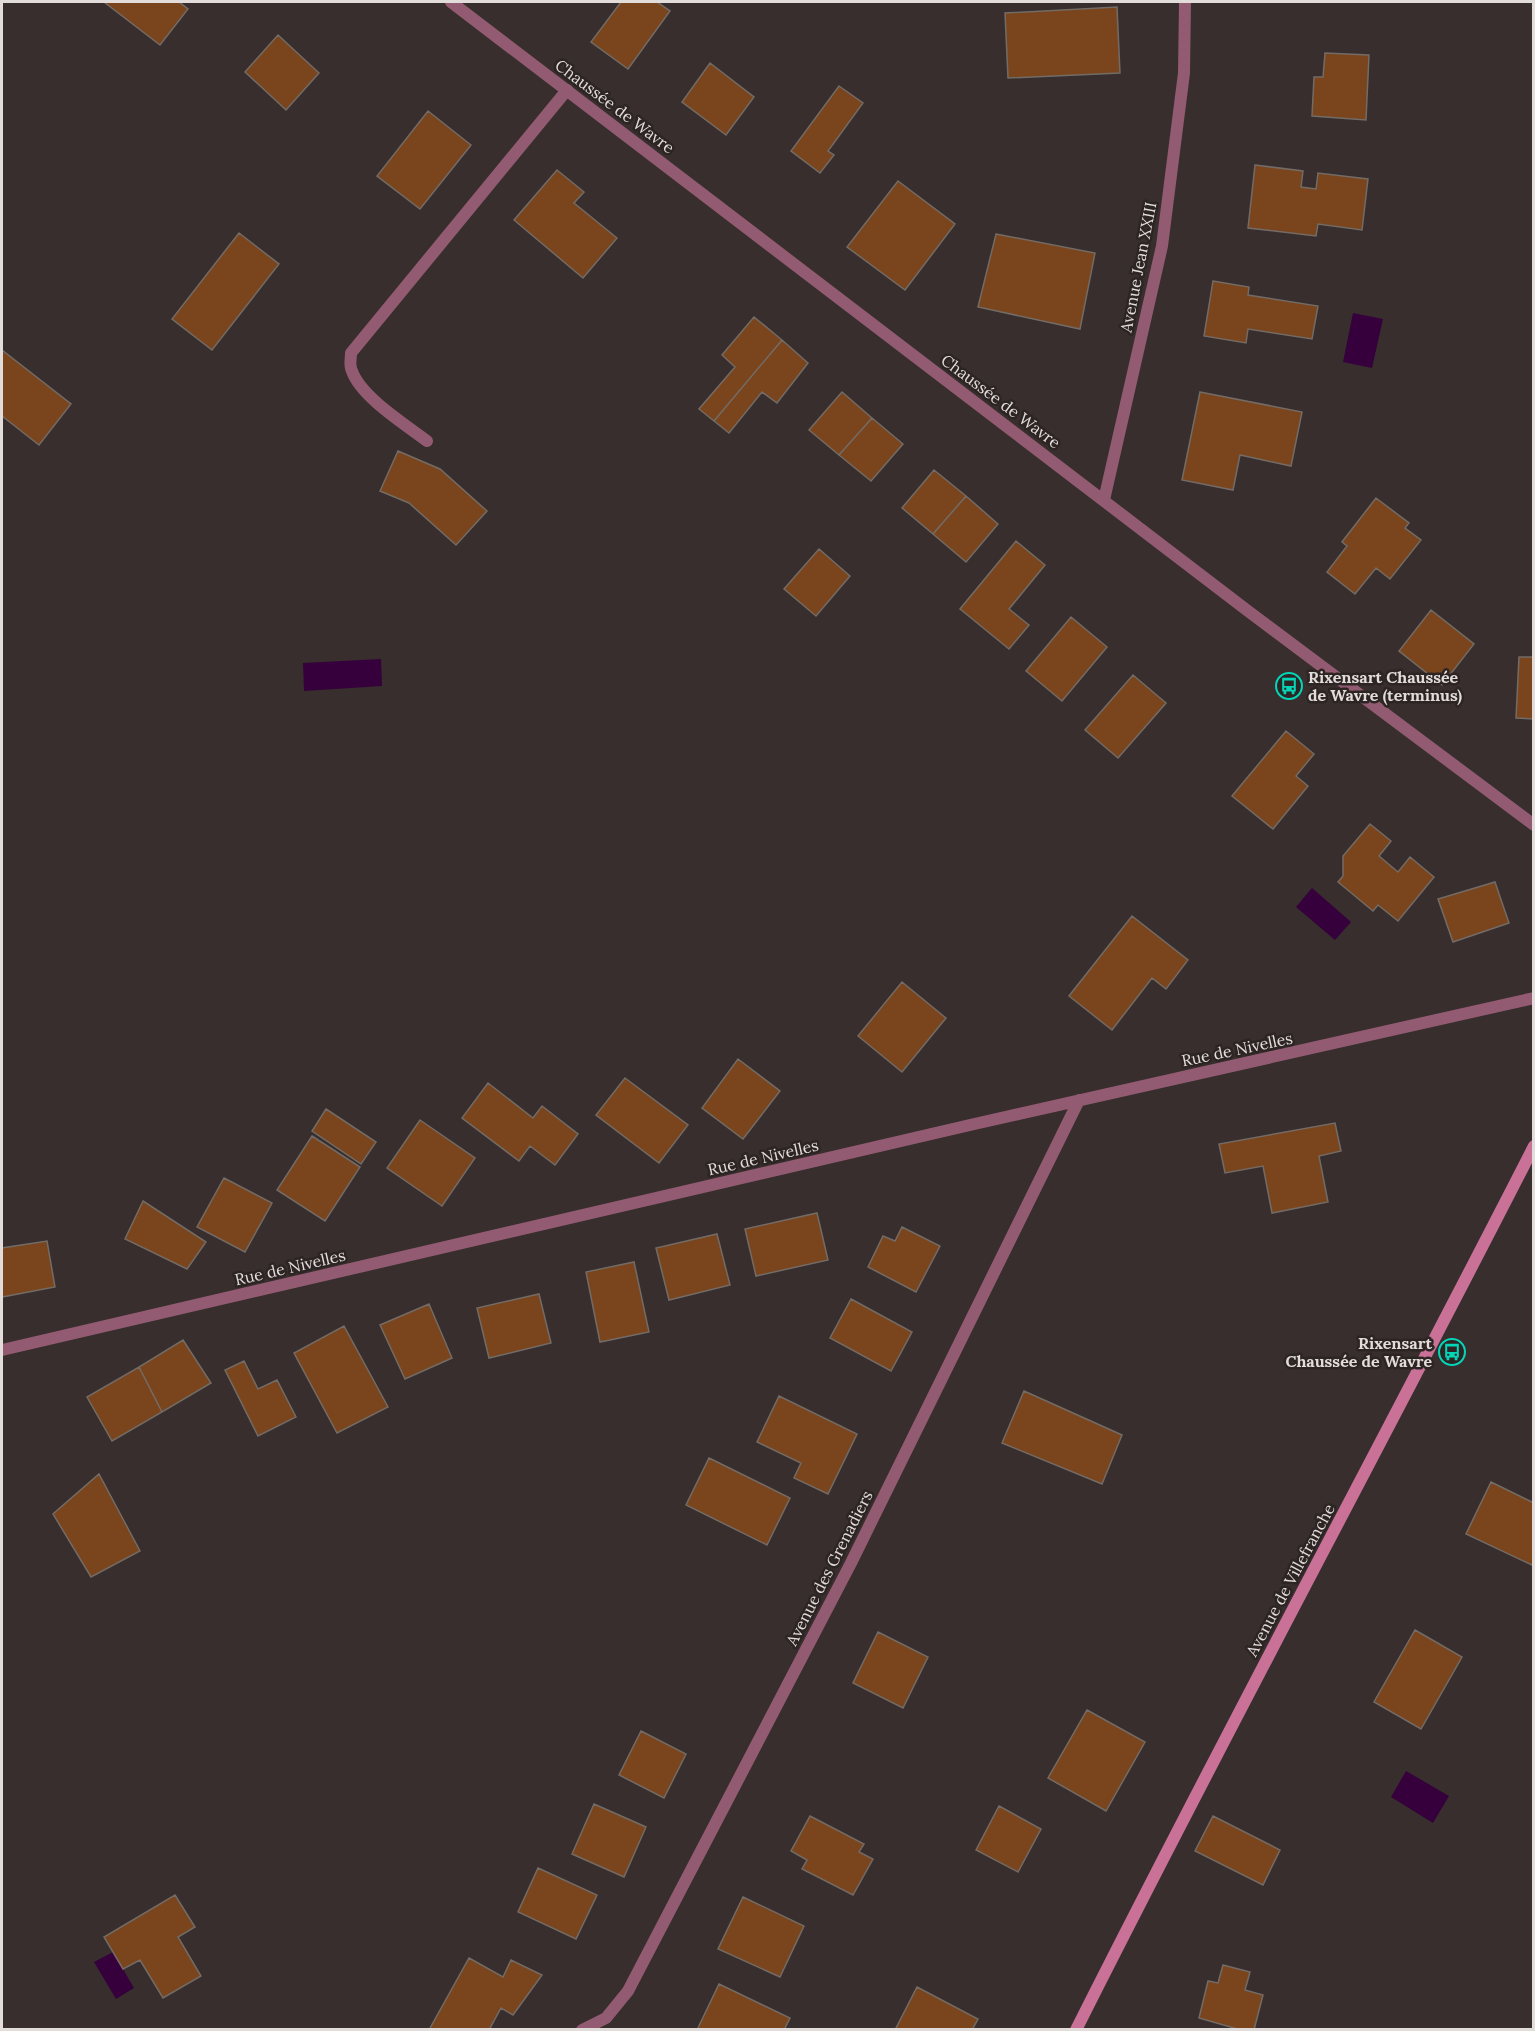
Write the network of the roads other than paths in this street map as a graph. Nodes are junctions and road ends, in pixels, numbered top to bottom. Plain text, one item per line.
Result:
1 (451, 2) edge
2 (1185, 2) edge
3 (567, 90) junction
4 (427, 441) dead end
5 (1104, 500) junction
6 (1533, 825) edge
7 (1533, 998) edge
8 (1079, 1100) junction
9 (1533, 1146) edge
10 (2, 1350) edge
11 (582, 2030) edge
12 (1076, 2030) edge

1 - 3 street, Chaussée de Wavre
2 - 5 street, Avenue Jean XXIII
3 - 4 street
3 - 5 street, Chaussée de Wavre
5 - 6 street, Chaussée de Wavre
7 - 8 street, Rue de Nivelles
8 - 10 street, Rue de Nivelles
8 - 11 street, Avenue des Grenadiers
9 - 12 main road, Avenue de Villefranche

